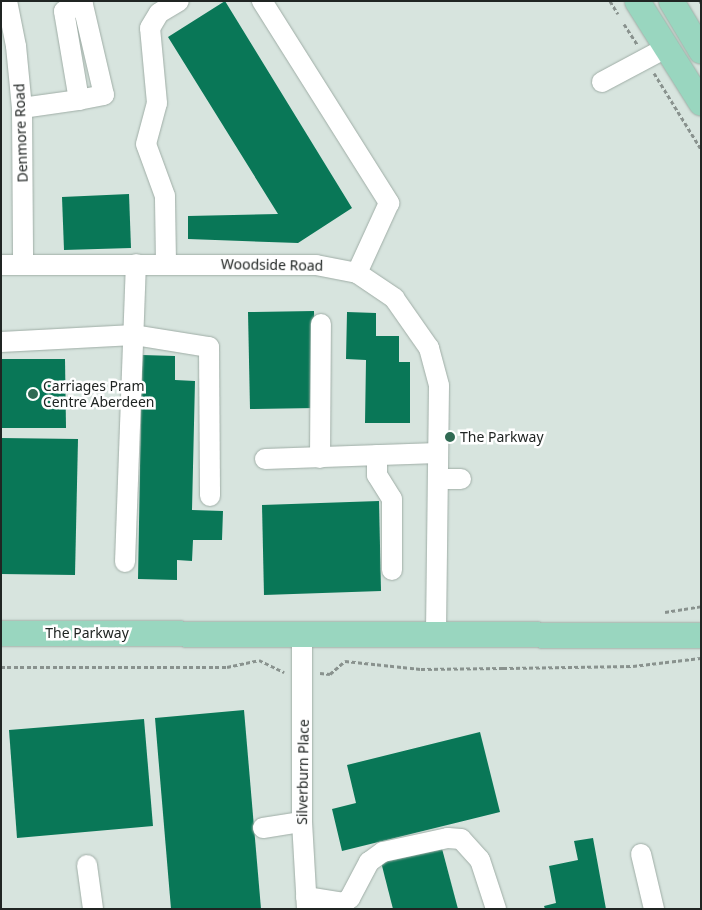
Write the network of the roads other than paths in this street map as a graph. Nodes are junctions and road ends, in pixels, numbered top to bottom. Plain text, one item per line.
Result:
1 (7, 1) edge
2 (179, 1) edge
3 (262, 1) edge
4 (637, 1) edge
5 (671, 1) edge
6 (666, 48) junction
7 (701, 51) edge
8 (602, 82) dead end
9 (79, 100) dead end
10 (701, 103) edge
11 (22, 108) junction
12 (166, 263) junction
13 (136, 264) junction
14 (1, 265) edge
15 (23, 265) junction
16 (357, 273) junction
17 (321, 324) dead end
18 (134, 335) junction
19 (1, 342) edge
20 (438, 453) junction
21 (377, 455) junction
22 (320, 458) junction
23 (265, 459) dead end
24 (438, 479) junction
25 (461, 479) dead end
26 (210, 496) dead end
27 (125, 562) dead end
28 (392, 570) dead end
29 (701, 621) edge
30 (1, 633) edge
31 (652, 633) junction
32 (302, 634) junction
33 (436, 635) junction
34 (701, 635) edge
35 (302, 822) junction
36 (263, 828) dead end
37 (640, 854) dead end
38 (87, 865) dead end
39 (307, 903) edge
40 (92, 909) edge
41 (496, 909) edge
42 (654, 909) edge

1 - 11 street, Denmore Road
2 - 12 street
3 - 16 street
4 - 6 main road
5 - 7 main road
6 - 8 street
6 - 10 main road
9 - 11 street
11 - 15 street, Denmore Road
12 - 13 street, Woodside Road
12 - 16 street, Woodside Road
13 - 15 street, Woodside Road
13 - 18 street
14 - 15 street, Woodside Road
16 - 20 street, Woodside Road
17 - 22 street
18 - 19 street
18 - 26 street
18 - 27 street
20 - 21 street
20 - 24 street, Woodside Road
21 - 22 street
21 - 28 street
22 - 23 street
24 - 25 street
24 - 33 street, Woodside Road
29 - 31 main road, The Parkway
30 - 32 main road, The Parkway
31 - 33 main road, The Parkway
31 - 34 main road, The Parkway
32 - 33 main road, The Parkway
32 - 35 street, Silverburn Place
35 - 36 street
35 - 39 street, Silverburn Place
37 - 42 street
38 - 40 street
39 - 41 street

